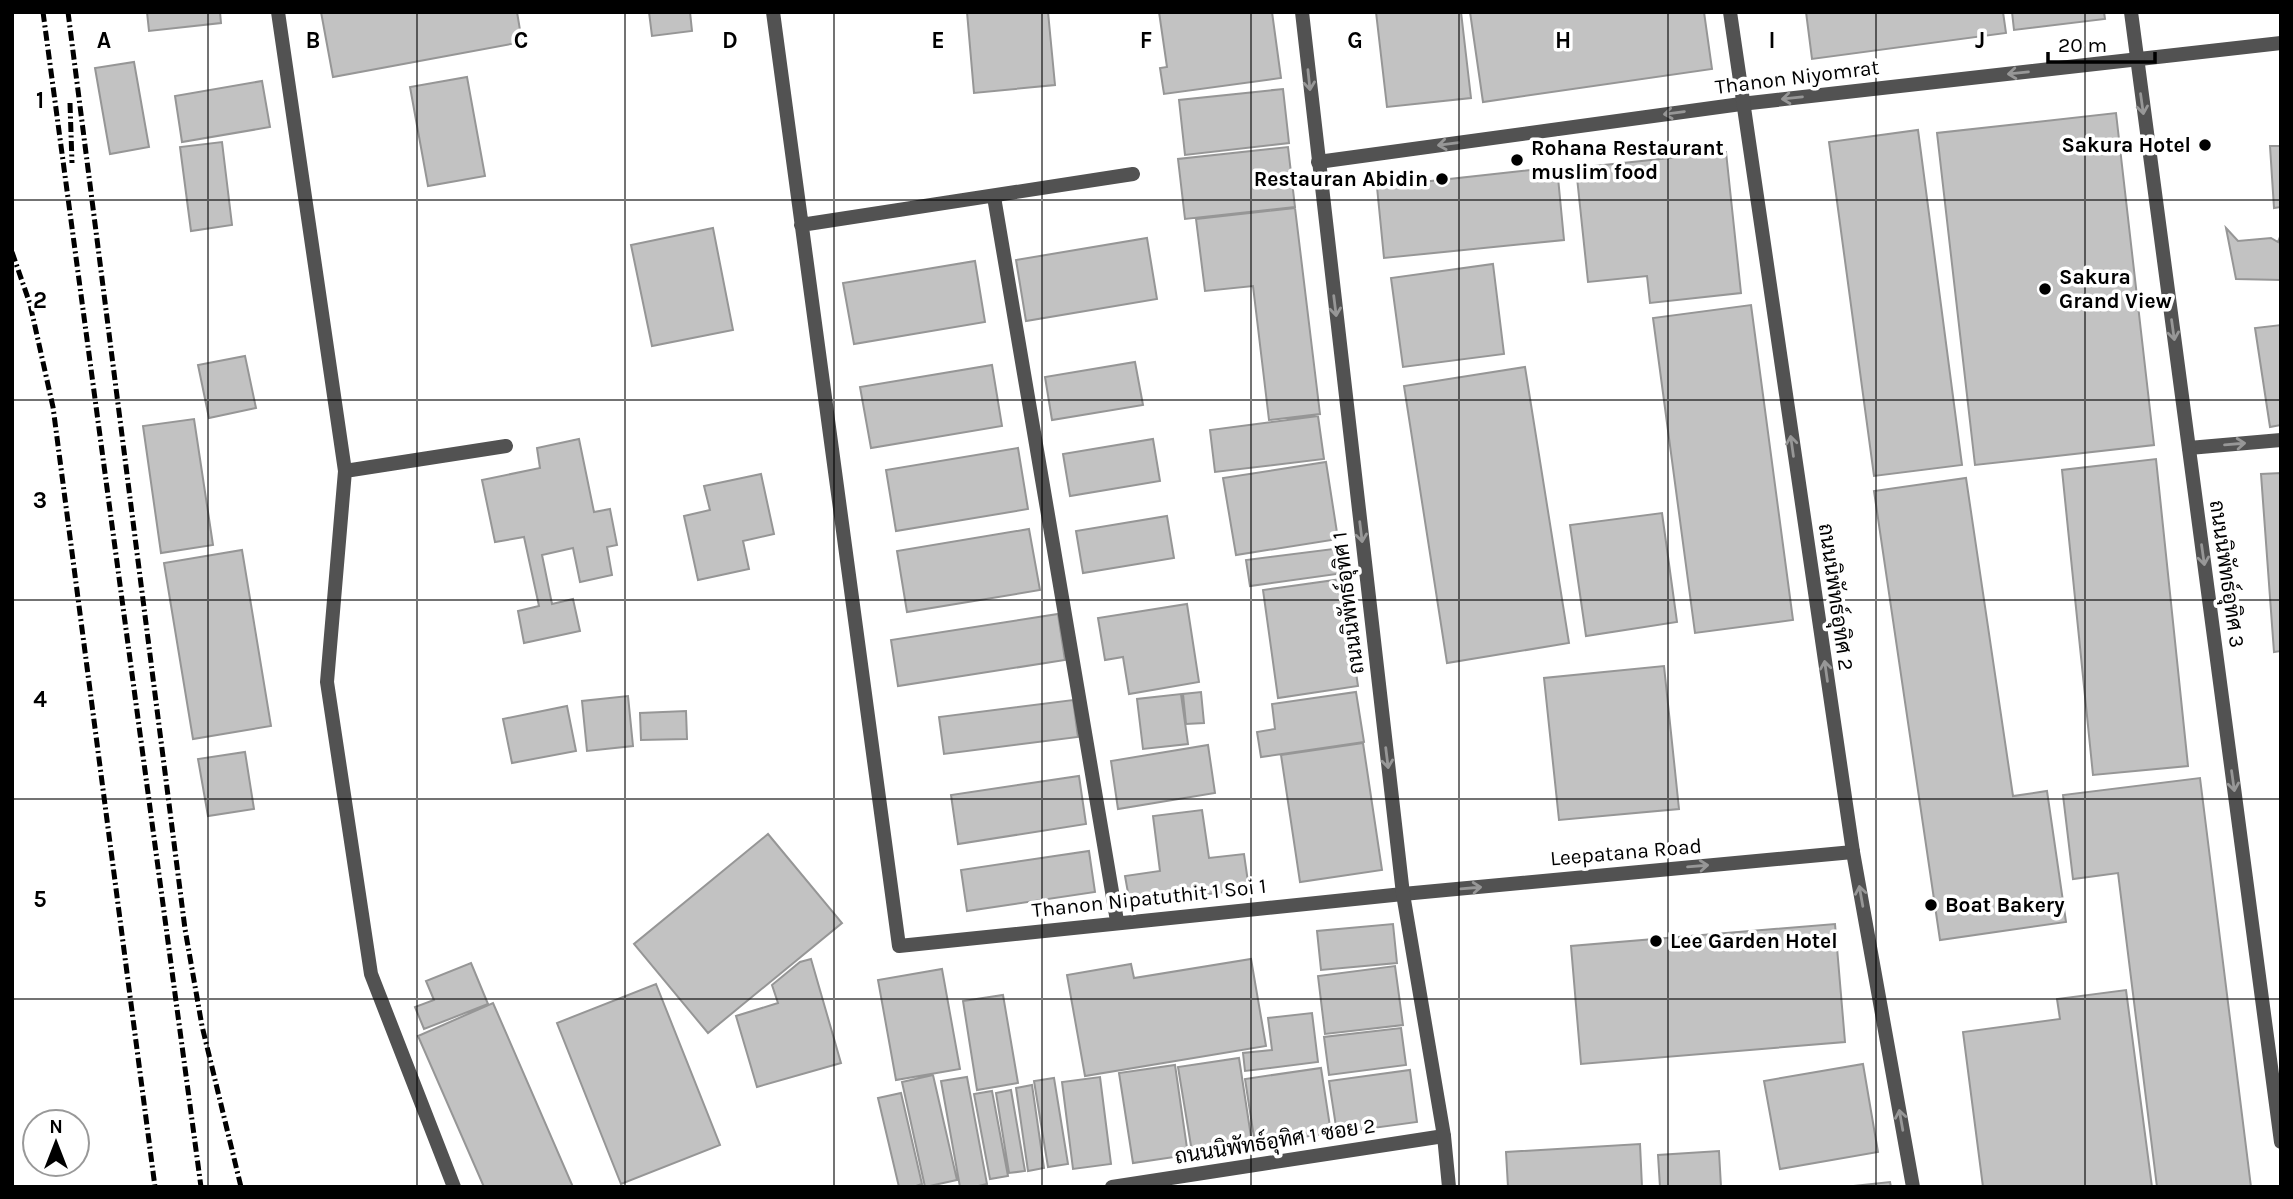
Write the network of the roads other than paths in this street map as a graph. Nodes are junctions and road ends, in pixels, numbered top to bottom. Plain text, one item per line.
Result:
1 (278, 12) edge
2 (773, 12) edge
3 (1302, 12) edge
4 (1730, 12) edge
5 (2132, 12) edge
6 (2281, 43) edge
7 (2136, 61) junction
8 (1741, 104) junction
9 (1318, 162) junction
10 (1133, 174) dead end
11 (995, 197) junction
12 (801, 225) junction
13 (2281, 440) edge
14 (506, 446) dead end
15 (2189, 448) junction
16 (345, 471) junction
17 (1853, 852) junction
18 (1403, 894) junction
19 (1117, 921) junction
20 (2277, 1071) edge
21 (1444, 1136) junction
22 (2281, 1142) edge
23 (454, 1187) edge
24 (1112, 1187) edge
25 (1449, 1187) edge
26 (1913, 1187) edge

1 - 16 street
2 - 12 street
3 -> 9 street, ถนนนิพัทธ์อุทิศ 1
4 - 8 street, ถนนนิพัทธ์อุทิศ 2
5 - 7 street, ถนนนิพัทธ์อุทิศ 3
6 - 7 street, Thanon Niyomrat
7 -> 8 street, Thanon Niyomrat
7 -> 15 street, ถนนนิพัทธ์อุทิศ 3
8 -> 9 street, Thanon Niyomrat
17 -> 8 street, ถนนนิพัทธ์อุทิศ 2
9 -> 18 street, ถนนนิพัทธ์อุทิศ 1
10 - 11 street
11 - 12 street
11 - 19 street
12 - 19 street, Thanon Nipatuthit 1 Soi 1
15 -> 13 street
14 - 16 street
15 -> 20 street, ถนนนิพัทธ์อุทิศ 3
16 - 23 street
18 -> 17 street, Leepatana Road
26 -> 17 street, ถนนนิพัทธ์อุทิศ 2
18 - 19 street, Thanon Nipatuthit 1 Soi 1
18 - 21 street, ถนนนิพัทธ์อุทิศ 1
20 - 22 street, ถนนนิพัทธ์อุทิศ 3
21 - 24 street, ถนนนิพัทธ์อุทิศ 1 ซอย 2
21 - 25 street, ถนนนิพัทธ์อุทิศ 1

